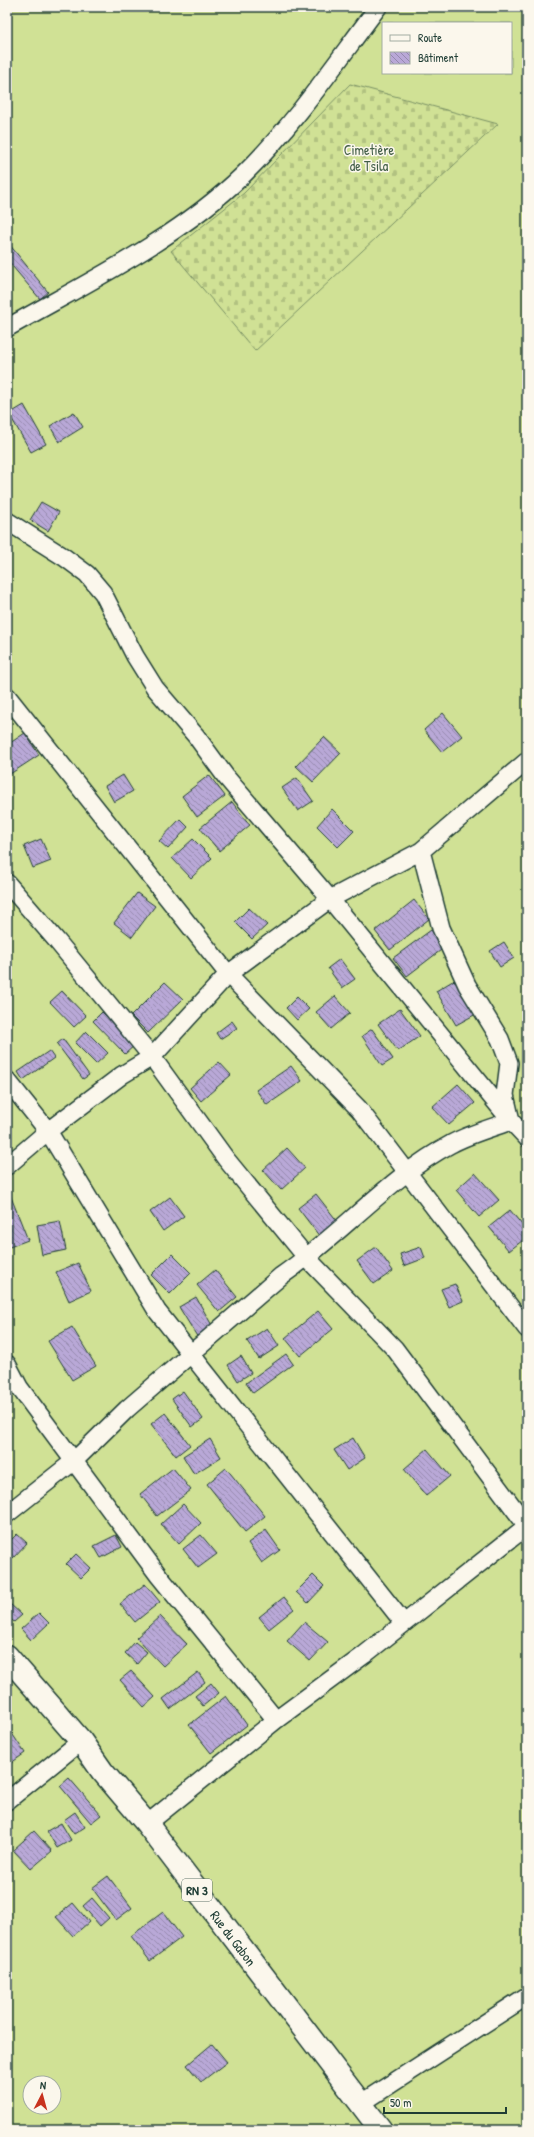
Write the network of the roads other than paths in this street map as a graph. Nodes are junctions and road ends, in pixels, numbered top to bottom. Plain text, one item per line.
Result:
1 (378, 7) edge
2 (7, 328) edge
3 (7, 521) edge
4 (7, 696) edge
5 (527, 761) edge
6 (421, 851) junction
7 (7, 884) edge
8 (330, 899) junction
9 (228, 974) junction
10 (152, 1057) junction
11 (7, 1080) edge
12 (511, 1121) junction
13 (48, 1131) junction
14 (527, 1138) edge
15 (7, 1166) edge
16 (407, 1173) junction
17 (307, 1258) junction
18 (527, 1329) edge
19 (191, 1354) junction
20 (7, 1364) edge
21 (74, 1461) junction
22 (7, 1514) edge
23 (527, 1526) edge
24 (404, 1622) junction
25 (7, 1656) edge
26 (276, 1720) junction
27 (81, 1741) junction
28 (7, 1801) edge
29 (147, 1824) junction
30 (527, 1996) edge
31 (360, 2104) junction
32 (381, 2130) edge

1 - 2 street
3 - 8 street
4 - 9 street
5 - 6 street
6 - 8 street
6 - 12 street
7 - 10 street
8 - 9 street
8 - 12 street
9 - 10 street
9 - 16 street
10 - 13 street
10 - 17 street
11 - 13 street
12 - 14 street
12 - 16 street
13 - 15 street
13 - 19 street
16 - 17 street
16 - 18 street
17 - 19 street
17 - 23 street
19 - 21 street
19 - 24 street
20 - 21 street
21 - 22 street
21 - 26 street
23 - 24 street
24 - 26 street
25 - 27 highway, Rue du Gabon / RN 3
26 - 29 street
27 - 28 street
27 - 29 highway, Rue du Gabon / RN 3
29 - 31 highway, Rue du Gabon / RN 3
30 - 31 street
31 - 32 highway, Rue du Gabon / RN 3

